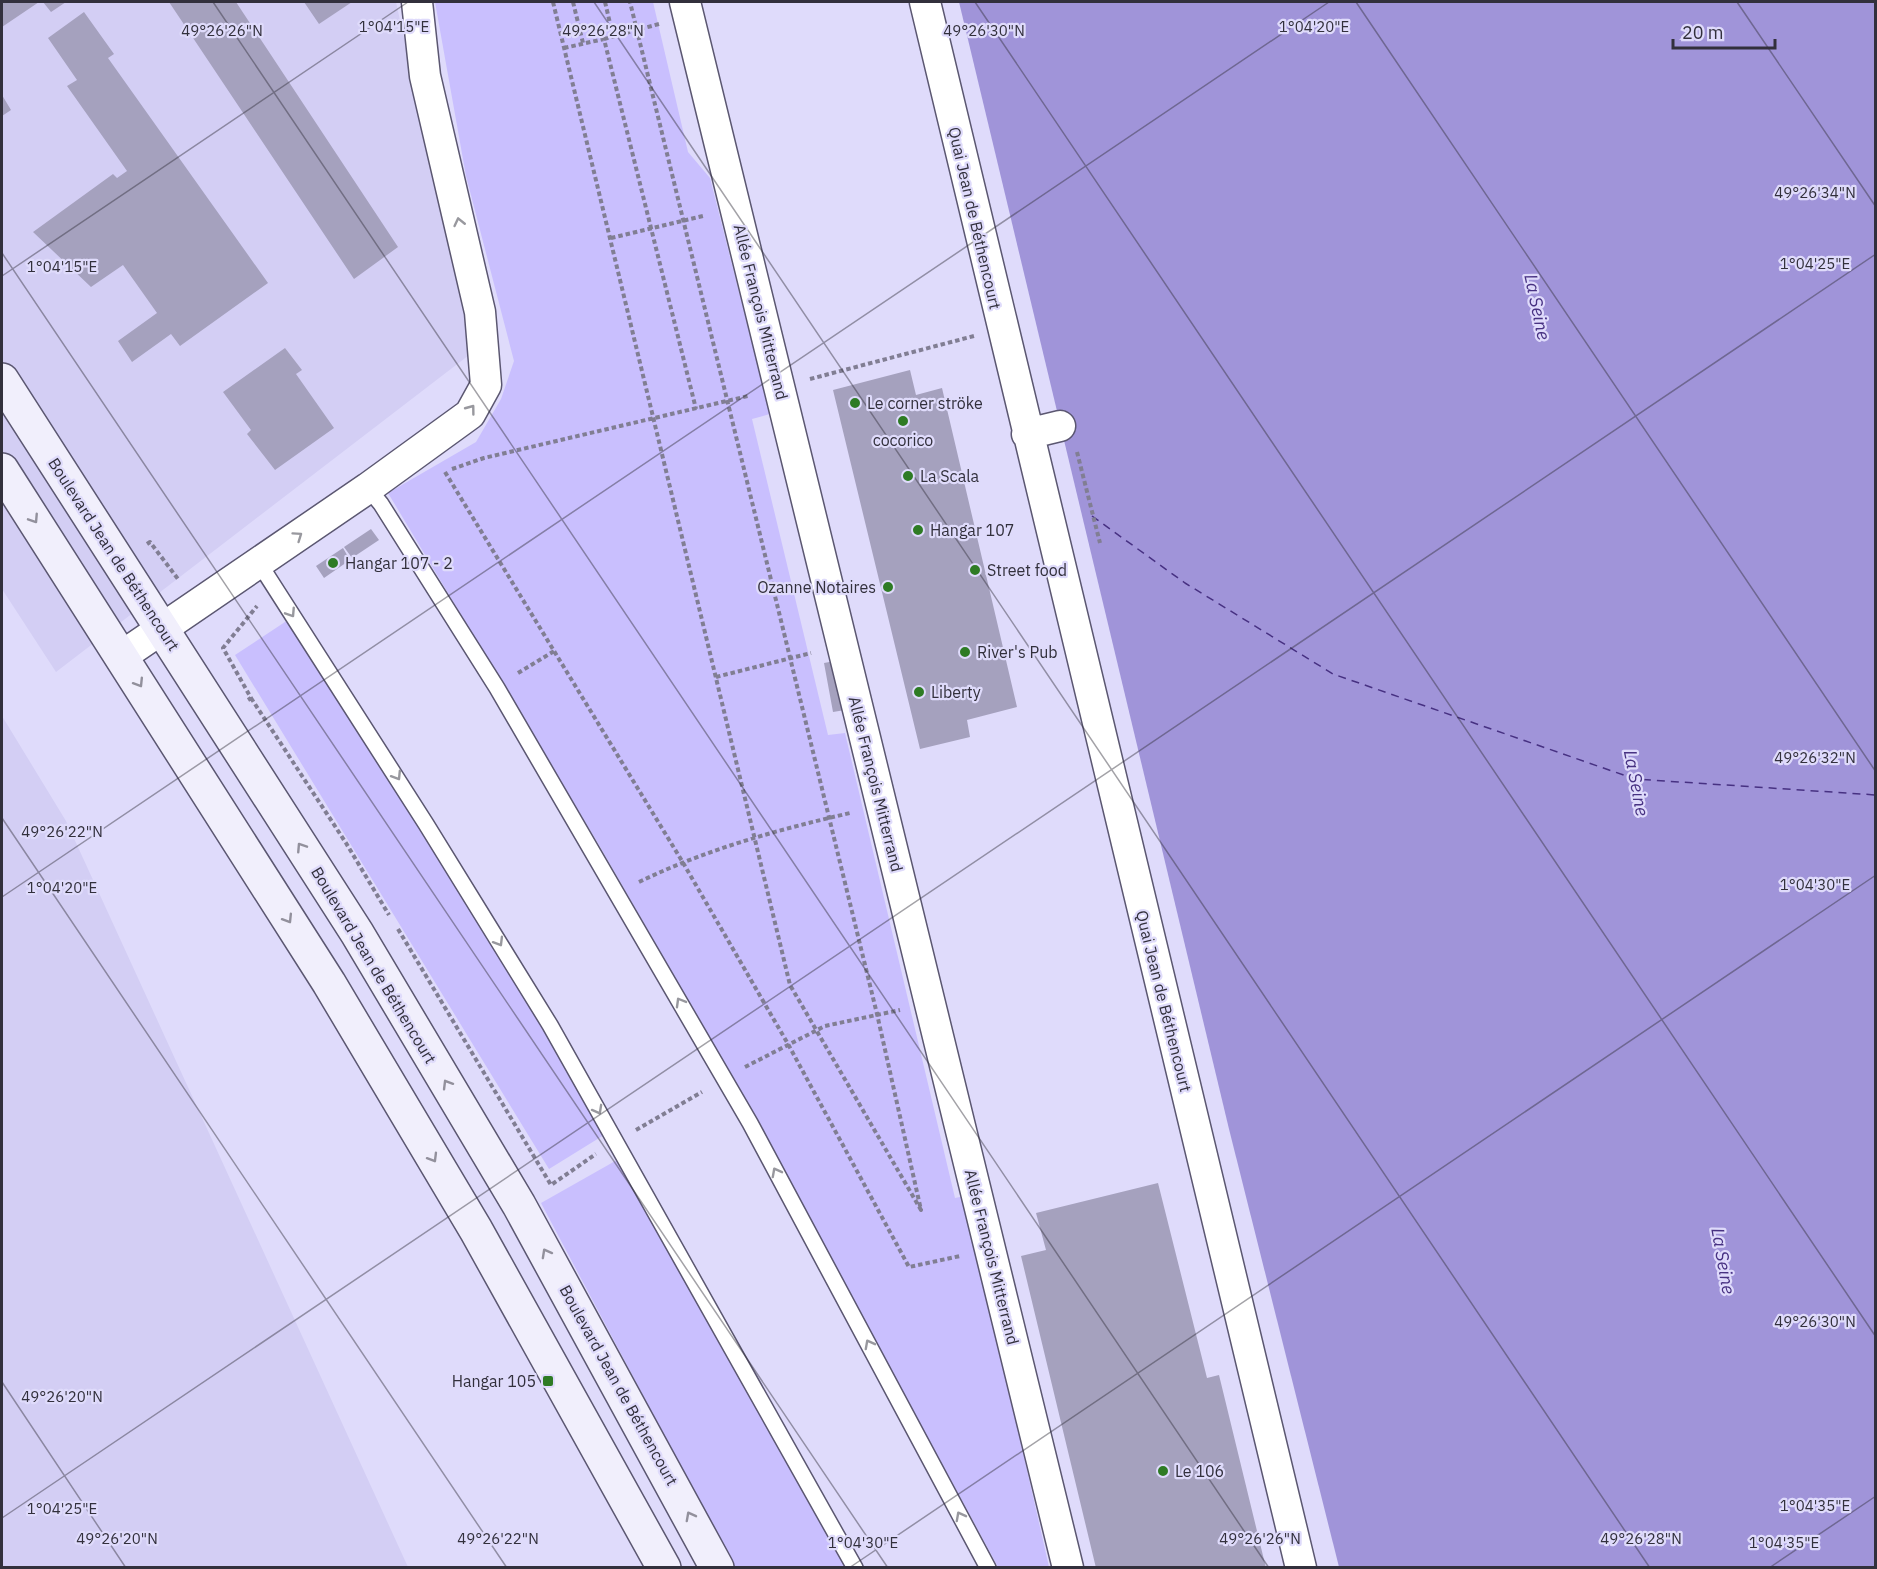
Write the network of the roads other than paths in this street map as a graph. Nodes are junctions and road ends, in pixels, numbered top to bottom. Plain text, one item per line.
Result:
1 (417, 2) edge
2 (924, 2) edge
3 (687, 9) edge
4 (2, 380) edge
5 (1060, 426) road end
6 (1027, 434) junction
7 (2, 470) edge
8 (368, 488) junction
9 (259, 564) junction
10 (162, 629) junction
11 (122, 656) junction
12 (664, 1568) edge
13 (717, 1568) edge
14 (855, 1568) edge
15 (988, 1568) edge
16 (1068, 1568) edge
17 (1301, 1568) edge

8 -> 1 street
2 - 6 street, Quai Jean de Béthencourt
3 - 16 street, Allée François Mitterrand
4 - 10 main road, Boulevard Jean de Béthencourt
5 - 6 street
6 - 17 street, Quai Jean de Béthencourt
7 -> 11 main road
9 -> 8 street
15 -> 8 lane
9 - 10 street
9 -> 14 lane
10 - 11 street
13 -> 10 main road, Boulevard Jean de Béthencourt
11 -> 12 main road

